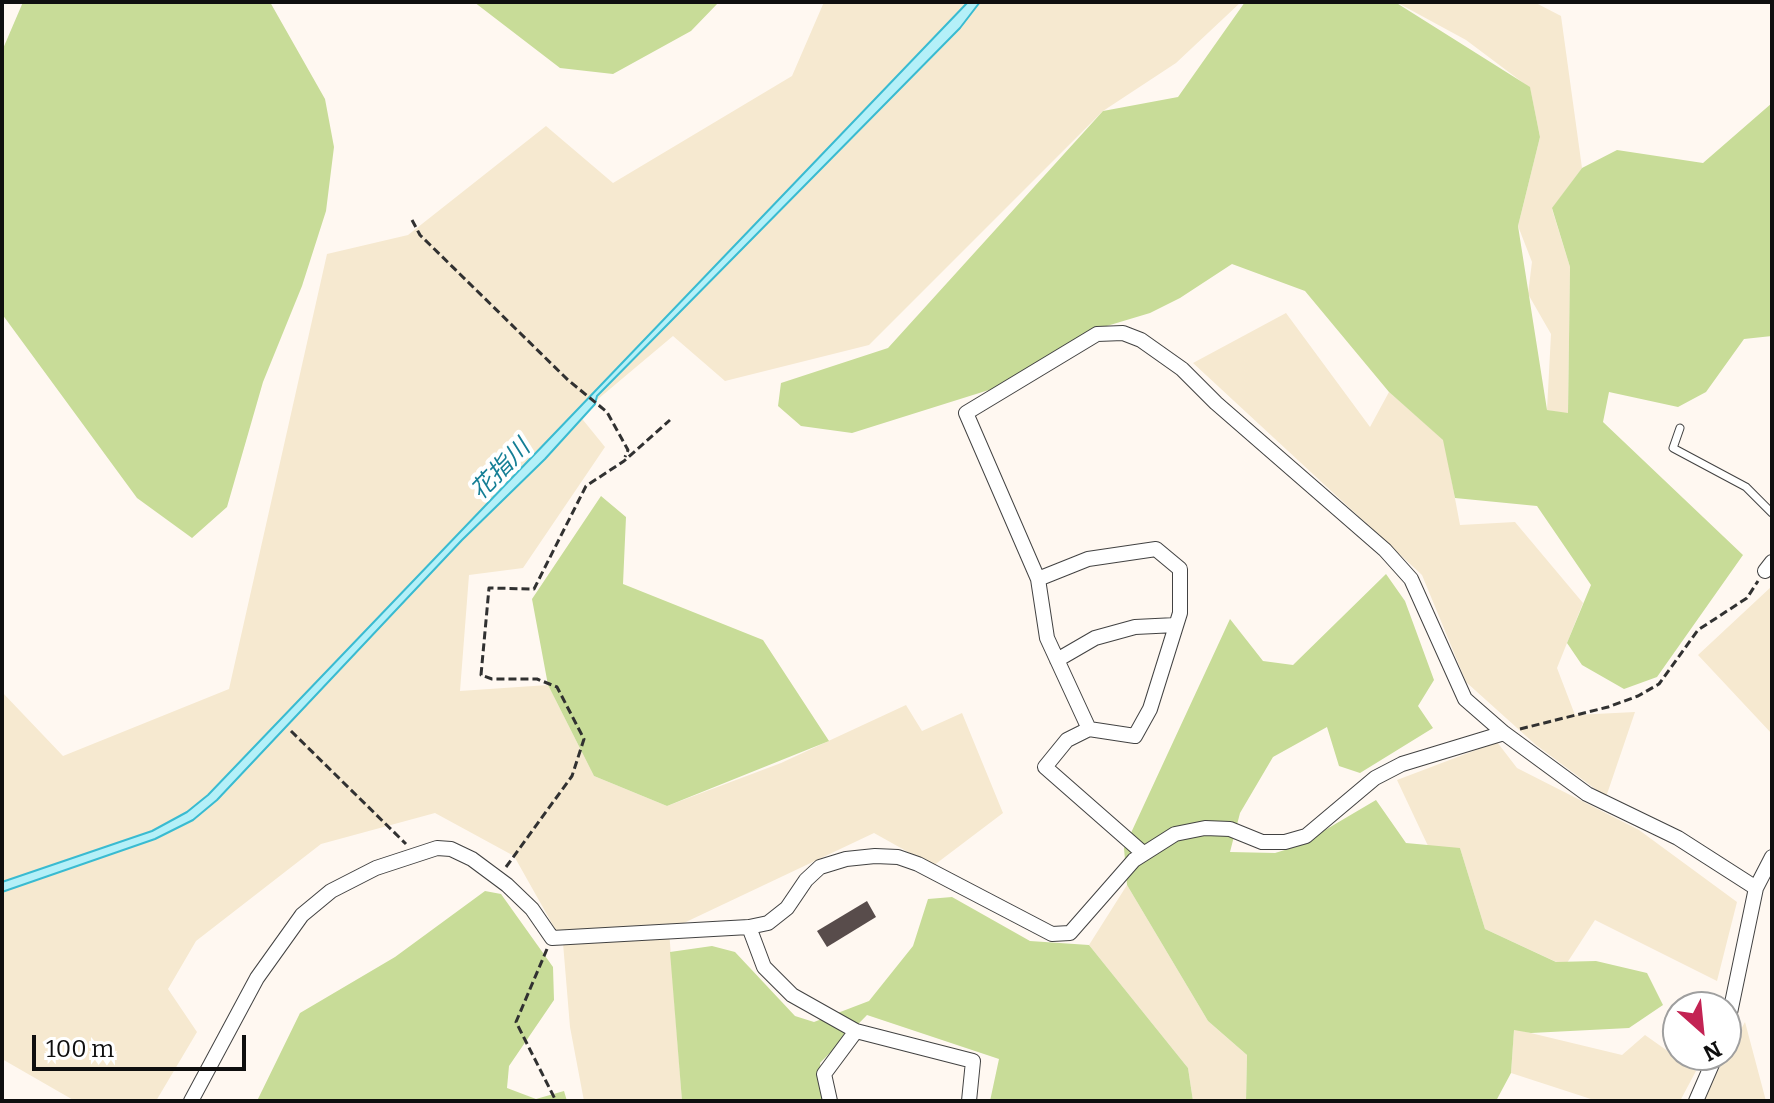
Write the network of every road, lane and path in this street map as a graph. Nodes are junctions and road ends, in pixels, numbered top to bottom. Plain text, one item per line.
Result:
1 (412, 220) dead end
2 (670, 420) dead end
3 (1680, 428) dead end
4 (624, 461) junction
5 (1772, 513) edge
6 (1768, 566) edge
7 (1038, 579) junction
8 (1176, 625) junction
9 (1057, 660) junction
10 (1089, 729) junction
11 (291, 731) dead end
12 (1504, 733) junction
13 (1143, 853) junction
14 (417, 855) junction
15 (1772, 857) edge
16 (496, 877) junction
17 (1756, 888) junction
18 (749, 927) junction
19 (552, 938) junction
20 (1735, 991) edge
21 (856, 1031) junction
22 (1709, 1071) edge
23 (191, 1101) edge
24 (556, 1101) edge
25 (830, 1101) edge
26 (969, 1101) edge
27 (1696, 1101) edge

1 - 4 path
2 - 4 path
3 - 5 lane
4 - 16 path
6 - 12 path
7 - 8 street
7 - 9 street
7 - 12 street
8 - 9 street
8 - 10 street
9 - 10 street
10 - 13 street
11 - 14 path
12 - 13 street
12 - 17 street
13 - 18 street
14 - 16 street
14 - 23 street
15 - 17 street
16 - 19 street
17 - 20 street
18 - 19 street
18 - 21 street
19 - 24 path
21 - 25 street
21 - 26 street
22 - 27 street

